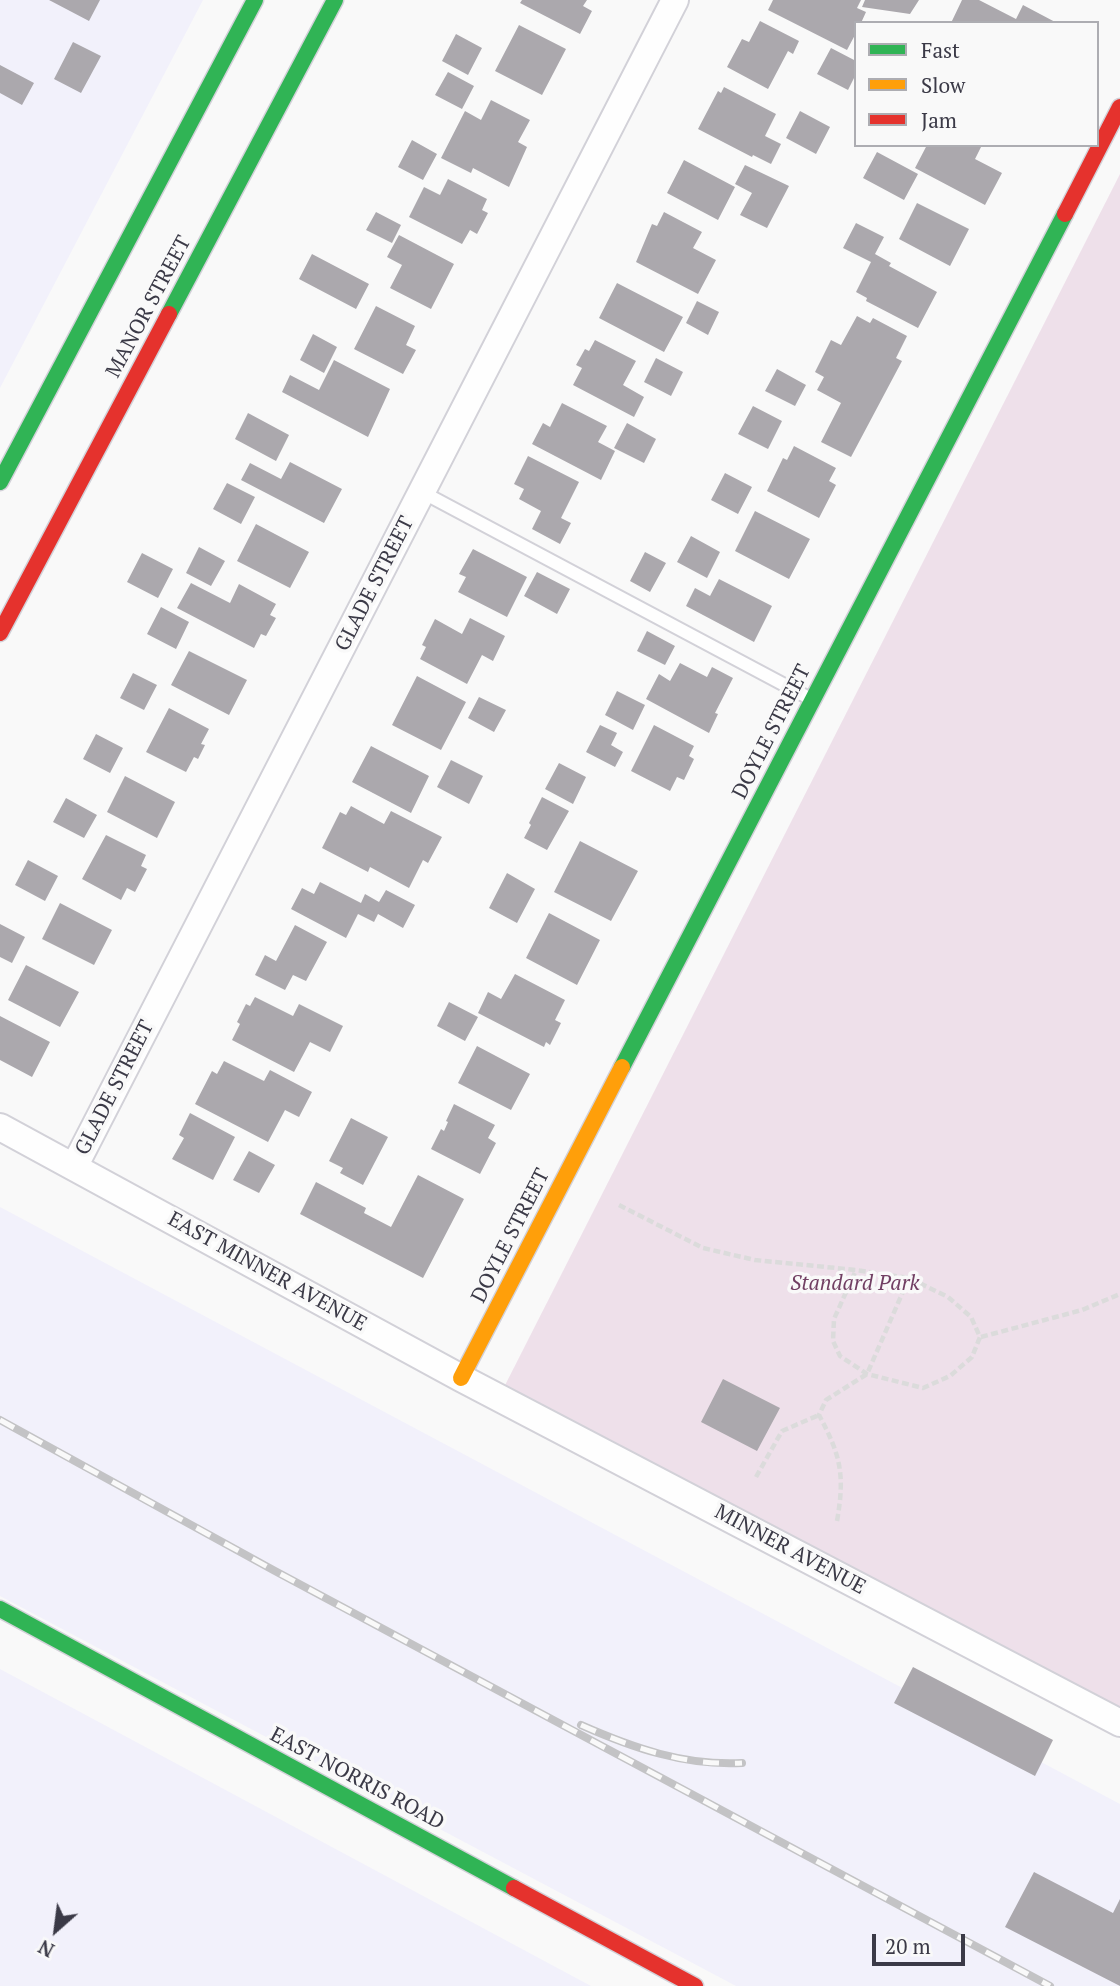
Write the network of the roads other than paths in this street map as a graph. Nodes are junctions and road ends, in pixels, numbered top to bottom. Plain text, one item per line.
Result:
1 (255, 0) edge
2 (335, 0) edge
3 (675, 0) edge
4 (1120, 107) edge
5 (0, 482) edge
6 (422, 492) junction
7 (0, 634) edge
8 (813, 699) junction
9 (0, 1127) edge
10 (74, 1167) junction
11 (461, 1378) junction
12 (0, 1609) edge
13 (1120, 1723) edge
14 (695, 1986) edge

1 - 5 street
2 - 7 street, MANOR STREET
3 - 6 street, GLADE STREET
4 - 8 street, DOYLE STREET
6 - 8 lane
6 - 10 street, GLADE STREET
8 - 11 street, DOYLE STREET
9 - 10 street, EAST MINNER AVENUE
10 - 11 street, EAST MINNER AVENUE
11 - 13 street, MINNER AVENUE
12 - 14 street, EAST NORRIS ROAD

